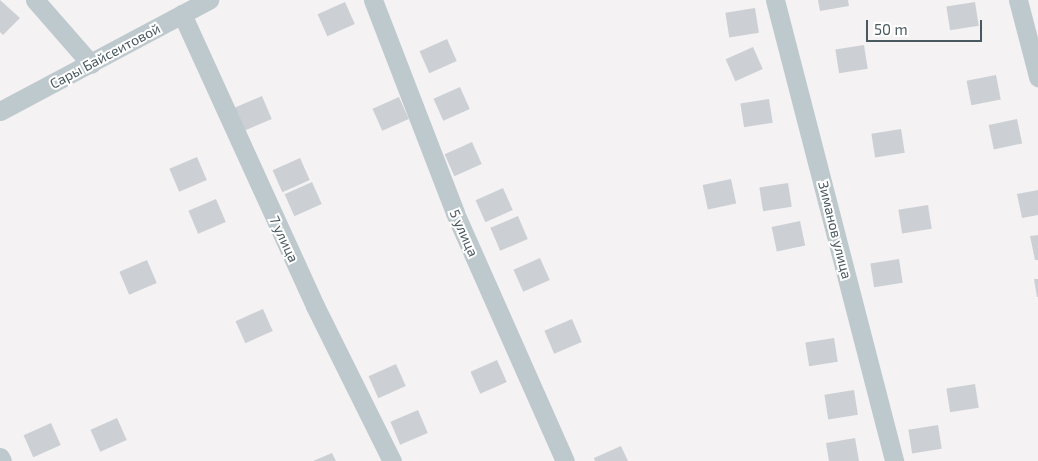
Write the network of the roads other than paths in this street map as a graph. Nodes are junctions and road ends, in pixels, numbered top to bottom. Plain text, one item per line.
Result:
1 (35, 0) edge
2 (209, 0) edge
3 (373, 0) edge
4 (775, 0) edge
5 (1018, 0) edge
6 (182, 14) junction
7 (91, 64) junction
8 (1038, 77) edge
9 (0, 111) edge
10 (0, 457) edge
11 (2, 461) edge
12 (392, 461) edge
13 (565, 461) edge
14 (894, 461) edge

1 - 7 street
2 - 6 street, Сары Байсеитовой
3 - 13 street, 5 улица
4 - 14 street, Зиманов улица
5 - 8 street
6 - 7 street, Сары Байсеитовой
6 - 12 street, 7 улица
7 - 9 street, Сары Байсеитовой
10 - 11 street

